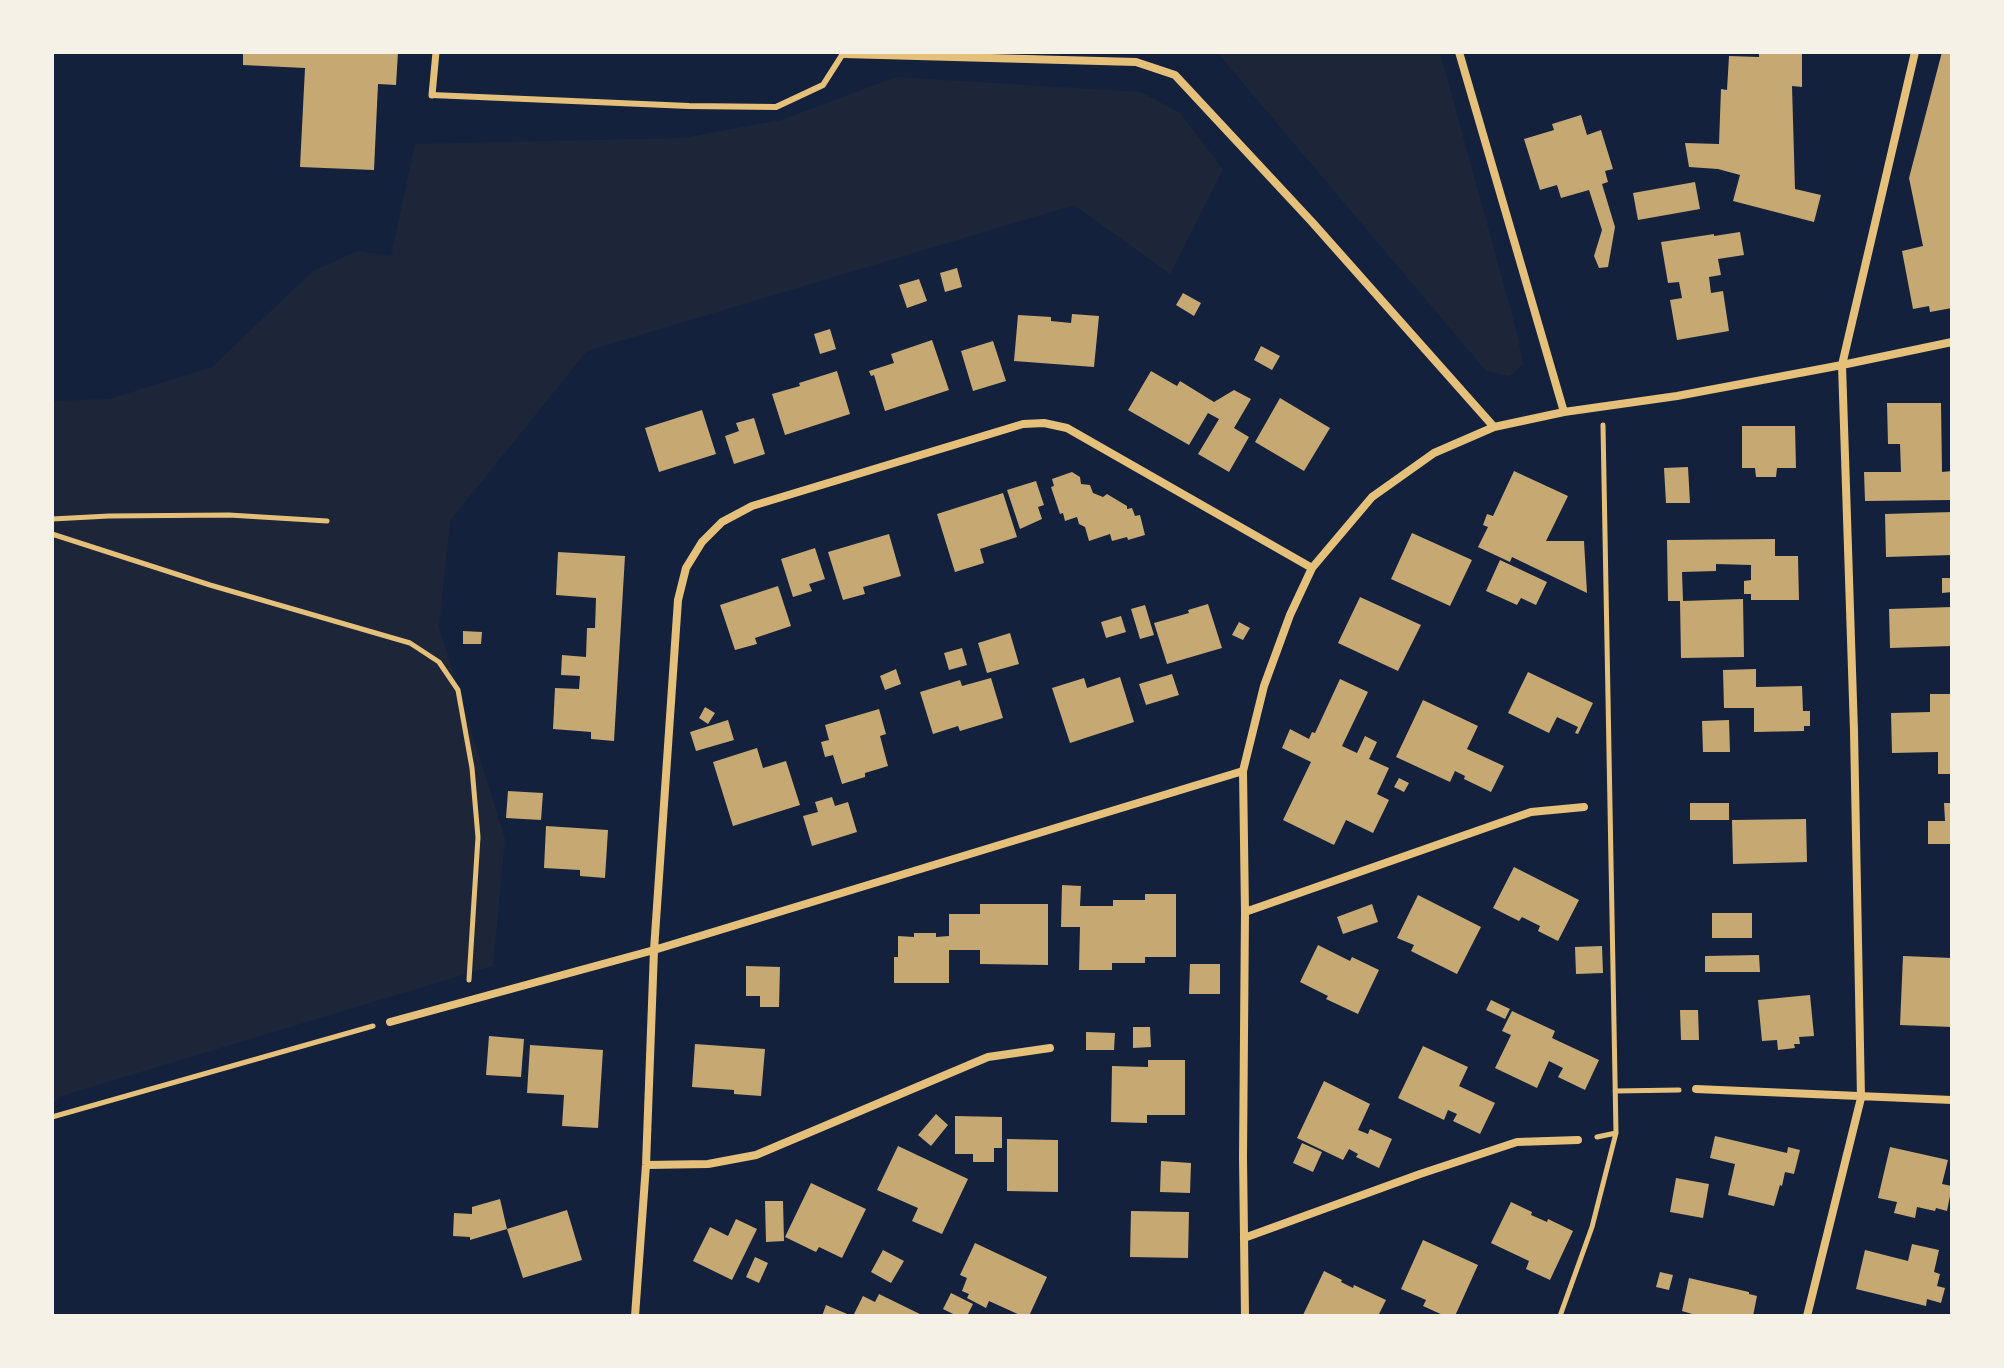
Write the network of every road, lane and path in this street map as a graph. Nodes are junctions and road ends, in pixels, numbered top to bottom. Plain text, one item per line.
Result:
1 (436, 52) edge
2 (1459, 52) edge
3 (1915, 52) edge
4 (844, 53) edge
5 (432, 95) joint
6 (1952, 342) edge
7 (1842, 365) junction
8 (1602, 406) junction
9 (1564, 412) junction
10 (1494, 427) junction
11 (52, 519) edge
12 (327, 521) dead end
13 (52, 534) edge
14 (1312, 568) junction
15 (1243, 771) junction
16 (1584, 807) dead end
17 (1245, 912) junction
18 (654, 950) junction
19 (468, 1000) junction
20 (390, 1022) joint
21 (1050, 1048) dead end
22 (1696, 1089) joint
23 (1615, 1091) junction
24 (1861, 1098) junction
25 (1952, 1100) edge
26 (52, 1117) edge
27 (1578, 1140) dead end
28 (646, 1165) junction
29 (1244, 1238) junction
30 (635, 1316) edge
31 (1245, 1316) edge
32 (1560, 1316) edge
33 (1807, 1316) edge

1 - 5 street
2 - 9 street
3 - 7 street
4 - 5 lane
4 - 10 street
6 - 7 street
7 - 8 street
7 - 24 street
8 - 9 street
8 - 23 path
9 - 10 street
10 - 14 street
11 - 12 path
13 - 19 path
14 - 15 street
14 - 18 street
15 - 17 street
15 - 18 street
16 - 17 street
17 - 29 street
18 - 19 street
18 - 28 street
19 - 20 street
20 - 26 path
21 - 28 street
22 - 23 path
22 - 24 street
23 - 32 path
24 - 25 street
24 - 33 street
27 - 29 street
28 - 30 street
29 - 31 street

